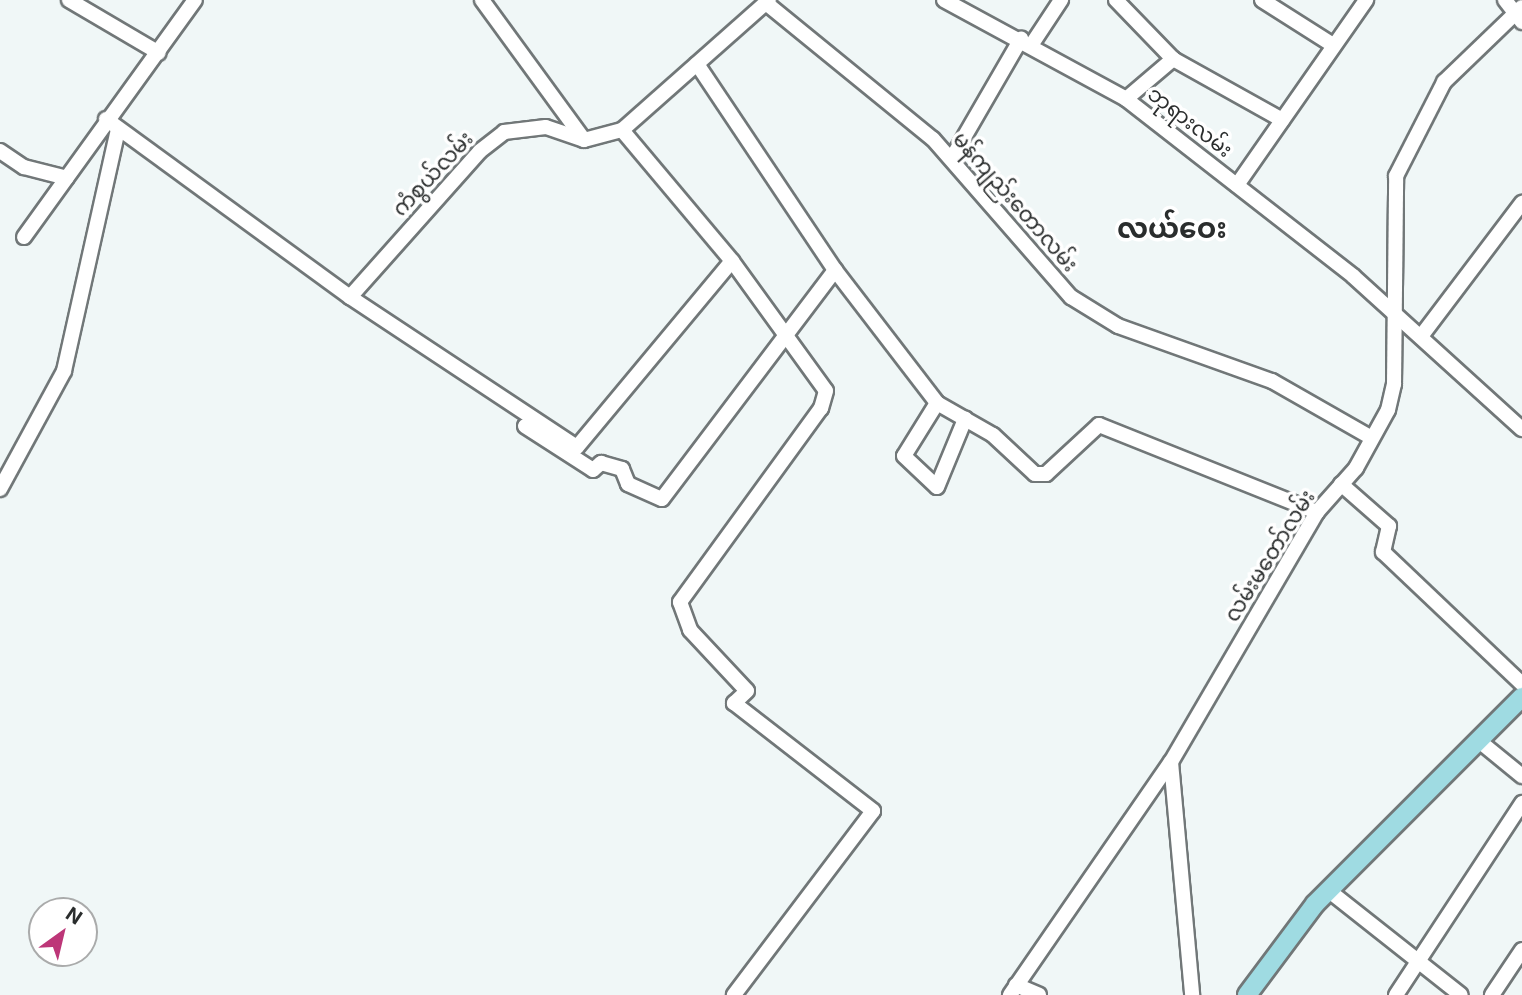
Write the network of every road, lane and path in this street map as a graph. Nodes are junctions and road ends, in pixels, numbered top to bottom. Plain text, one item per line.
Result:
1 (69, 0) edge
2 (195, 0) edge
3 (482, 0) edge
4 (944, 0) edge
5 (1060, 0) edge
6 (1116, 0) edge
7 (1262, 0) edge
8 (1366, 0) edge
9 (1505, 0) edge
10 (768, 1) edge
11 (1520, 13) edge
12 (1027, 42) junction
13 (1333, 45) junction
14 (159, 52) junction
15 (1173, 59) junction
16 (697, 64) junction
17 (1126, 99) junction
18 (106, 120) junction
19 (1282, 120) junction
20 (118, 129) junction
21 (622, 131) junction
22 (583, 140) junction
23 (0, 151) edge
24 (952, 158) junction
25 (67, 178) junction
26 (1237, 185) junction
27 (1522, 203) edge
28 (24, 237) dead end
29 (732, 261) junction
30 (835, 270) junction
31 (350, 297) junction
32 (1390, 309) junction
33 (785, 334) junction
34 (1422, 335) junction
35 (937, 403) junction
36 (965, 419) junction
37 (525, 426) dead end
38 (1522, 429) edge
39 (1372, 438) junction
40 (1341, 484) junction
41 (0, 489) edge
42 (1317, 512) junction
43 (1522, 684) edge
44 (1522, 697) edge
45 (1478, 740) junction
46 (1171, 762) junction
47 (1522, 776) edge
48 (1522, 803) edge
49 (1328, 890) junction
50 (1522, 950) edge
51 (1417, 964) junction
52 (1013, 990) edge
53 (734, 995) edge
54 (1039, 995) edge
55 (1192, 995) edge
56 (1247, 995) edge
57 (1396, 995) edge
58 (1461, 995) edge
59 (1492, 995) edge

1 - 14 street
2 - 14 street
3 - 22 street
4 - 12 street, ဘုရားလမ်း
5 - 12 street
6 - 15 street
7 - 13 street
8 - 13 street
9 - 11 street
10 - 16 street
10 - 24 street, မန်ကျည်းတောလမ်း
11 - 32 street, လမ်းမတော်လမ်း
12 - 17 street, ဘုရားလမ်း
12 - 24 street
13 - 19 street
14 - 18 street
15 - 17 street
15 - 19 street
16 - 21 street
16 - 30 street
17 - 26 street, ဘုရားလမ်း
18 - 20 street
18 - 25 street
19 - 26 street
20 - 31 street
20 - 41 street
21 - 22 street
21 - 29 street
22 - 31 street, ကံစွယ်လမ်း
23 - 25 street
24 - 39 street, မန်ကျည်းတောလမ်း
25 - 28 street
26 - 32 street, ဘုရားလမ်း
27 - 34 street
29 - 31 street
29 - 33 street
30 - 33 street
30 - 35 street
32 - 34 street, ဘုရားလမ်း
32 - 39 street, လမ်းမတော်လမ်း
33 - 37 street
33 - 53 street
34 - 38 street, ဘုရားလမ်း
35 - 36 street
35 - 36 street
36 - 42 street
39 - 40 street, လမ်းမတော်လမ်း
40 - 42 street, လမ်းမတော်လမ်း
40 - 43 street
42 - 46 street, လမ်းမတော်လမ်း
44 - 45 main road
45 - 47 street
45 - 49 main road
46 - 52 street, လမ်းမတော်လမ်း
46 - 55 street
48 - 51 street
49 - 51 street
49 - 56 main road
50 - 59 street
51 - 57 street
51 - 58 street
52 - 54 street

